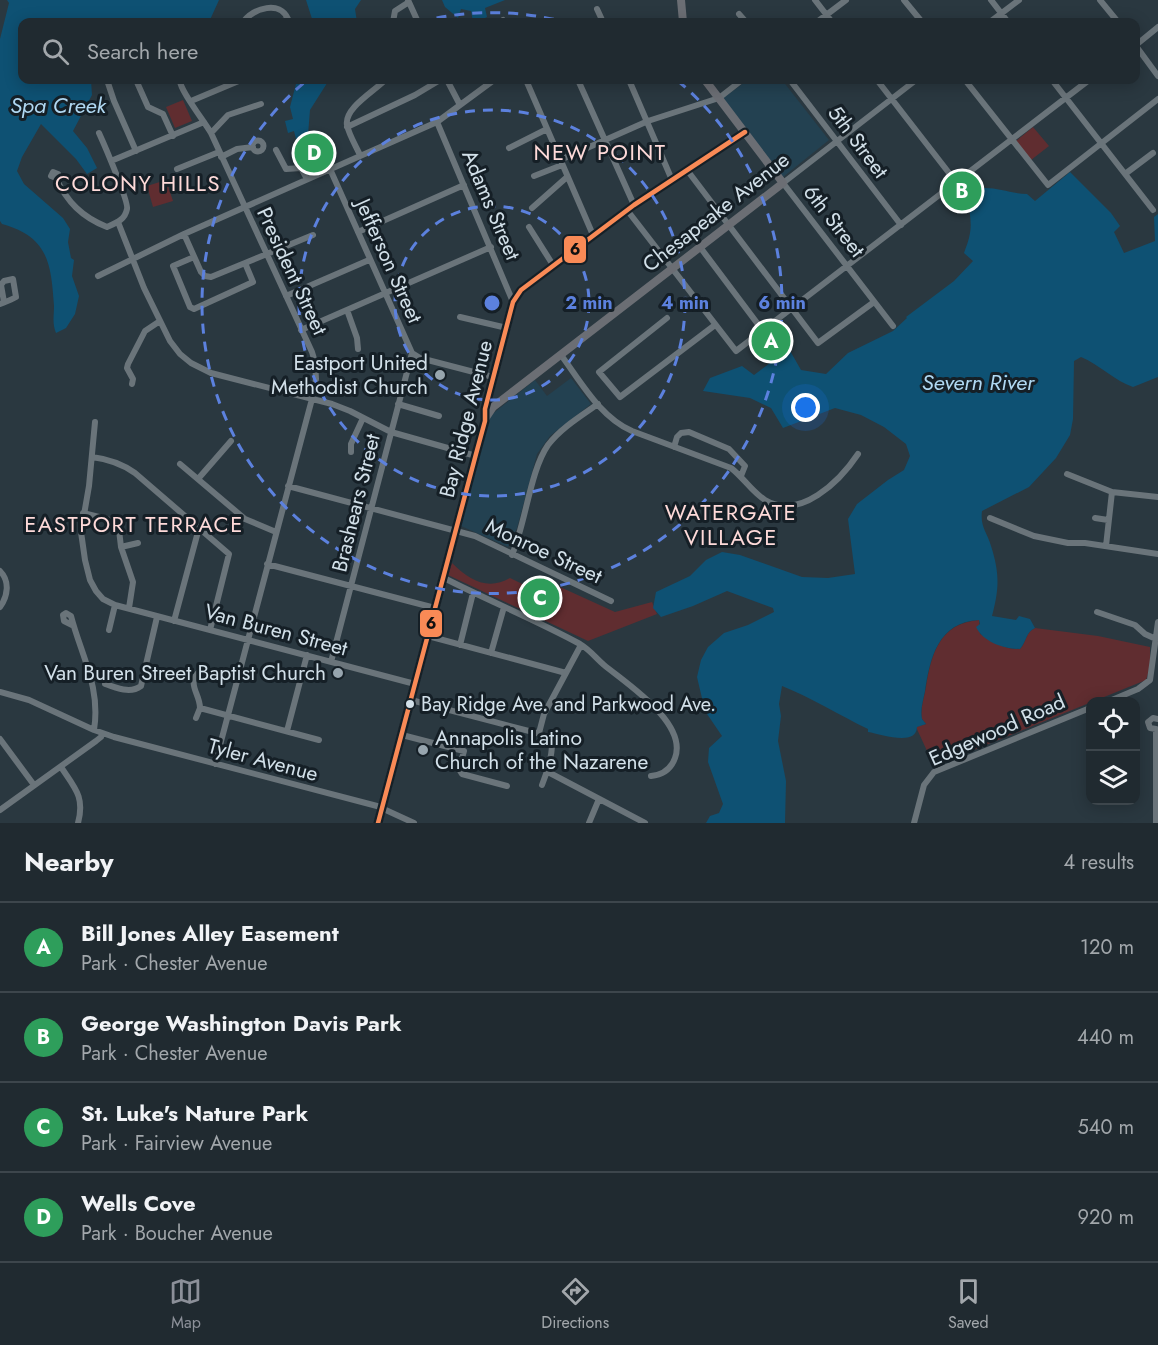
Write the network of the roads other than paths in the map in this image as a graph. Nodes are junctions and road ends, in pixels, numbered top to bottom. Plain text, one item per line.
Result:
1 (681, 0) edge
2 (815, 0) edge
3 (846, 0) edge
4 (904, 0) edge
5 (991, 0) edge
6 (1019, 0) edge
7 (1100, 0) edge
8 (409, 1) edge
9 (597, 9) dead end
10 (740, 14) dead end
11 (1002, 14) junction
12 (826, 15) junction
13 (247, 18) edge
14 (288, 18) edge
15 (394, 18) edge
16 (416, 18) edge
17 (601, 18) edge
18 (683, 18) edge
19 (743, 18) edge
20 (822, 18) edge
21 (829, 18) edge
22 (919, 18) edge
23 (996, 18) edge
24 (1005, 18) edge
25 (1115, 18) edge
26 (1158, 27) edge
27 (1140, 42) edge
28 (1140, 50) edge
29 (1158, 75) edge
30 (108, 84) edge
31 (138, 84) edge
32 (180, 84) edge
33 (231, 84) edge
34 (380, 84) edge
35 (433, 84) edge
36 (449, 84) edge
37 (489, 84) edge
38 (528, 84) edge
39 (580, 84) edge
40 (631, 84) edge
41 (708, 84) edge
42 (737, 84) edge
43 (793, 84) edge
44 (880, 84) edge
45 (911, 84) edge
46 (968, 84) edge
47 (1055, 84) edge
48 (1084, 84) edge
49 (1066, 97) junction
50 (719, 98) junction
51 (892, 99) junction
52 (1158, 99) edge
53 (191, 101) junction
54 (261, 104) dead end
55 (460, 105) junction
56 (648, 121) junction
57 (204, 122) junction
58 (437, 122) junction
59 (347, 127) junction
60 (546, 129) junction
61 (744, 132) junction
62 (99, 133) dead end
63 (211, 133) junction
64 (173, 136) junction
65 (837, 140) junction
66 (1011, 140) junction
67 (604, 141) junction
68 (1101, 143) junction
69 (253, 147) dead end
70 (509, 148) dead end
71 (276, 150) dead end
72 (136, 151) junction
73 (1153, 153) dead end
74 (220, 154) junction
75 (360, 155) junction
76 (111, 161) junction
77 (561, 162) junction
78 (177, 169) dead end
79 (330, 169) junction
80 (687, 170) junction
81 (1125, 174) junction
82 (534, 176) dead end
83 (567, 177) junction
84 (56, 178) dead end
85 (308, 179) junction
86 (672, 180) junction
87 (956, 182) junction
88 (783, 183) junction
89 (464, 185) junction
90 (245, 208) junction
91 (532, 208) dead end
92 (630, 208) junction
93 (1153, 210) dead end
94 (118, 222) junction
95 (900, 225) junction
96 (728, 226) junction
97 (529, 227) dead end
98 (358, 232) junction
99 (184, 234) junction
100 (313, 235) dead end
101 (593, 235) junction
102 (491, 247) junction
103 (700, 247) junction
104 (266, 254) junction
105 (194, 257) junction
106 (132, 258) junction
107 (369, 260) junction
108 (245, 263) junction
109 (553, 265) junction
110 (847, 267) junction
111 (672, 269) junction
112 (98, 276) dead end
113 (508, 288) junction
114 (384, 293) junction
115 (519, 293) junction
116 (286, 296) junction
117 (513, 302) junction
118 (874, 302) junction
119 (792, 309) junction
120 (346, 310) junction
121 (460, 316) dead end
122 (666, 318) dead end
123 (160, 321) junction
124 (715, 325) junction
125 (893, 326) dead end
126 (507, 328) junction
127 (301, 330) junction
128 (763, 331) junction
129 (358, 349) dead end
130 (412, 353) junction
131 (561, 355) junction
132 (493, 377) junction
133 (132, 384) dead end
134 (490, 388) junction
135 (312, 399) junction
136 (398, 404) junction
137 (598, 404) junction
138 (493, 407) junction
139 (439, 416) dead end
140 (363, 418) junction
141 (485, 421) junction
142 (95, 422) dead end
143 (391, 432) junction
144 (231, 441) dead end
145 (674, 447) junction
146 (351, 452) dead end
147 (858, 454) dead end
148 (476, 456) junction
149 (92, 457) junction
150 (180, 464) dead end
151 (1066, 474) dead end
152 (741, 476) junction
153 (198, 479) junction
154 (288, 486) junction
155 (1112, 492) junction
156 (1158, 497) edge
157 (371, 509) junction
158 (83, 513) junction
159 (990, 518) dead end
160 (1095, 518) dead end
161 (1108, 520) junction
162 (200, 528) junction
163 (456, 531) junction
164 (276, 532) junction
165 (138, 543) dead end
166 (1106, 546) junction
167 (121, 547) junction
168 (1158, 554) edge
169 (513, 555) junction
170 (267, 564) junction
171 (0, 571) edge
172 (444, 578) junction
173 (352, 586) junction
174 (473, 593) junction
175 (611, 601) dead end
176 (115, 605) junction
177 (0, 607) edge
178 (504, 607) junction
179 (129, 608) junction
180 (435, 608) junction
181 (1097, 612) dead end
182 (157, 617) junction
183 (174, 621) junction
184 (1158, 622) edge
185 (72, 625) dead end
186 (109, 630) dead end
187 (210, 630) junction
188 (428, 636) junction
189 (1156, 639) junction
190 (248, 640) junction
191 (460, 645) junction
192 (581, 645) junction
193 (491, 653) junction
194 (307, 655) junction
195 (331, 662) junction
196 (566, 673) junction
197 (238, 678) junction
198 (105, 684) dead end
199 (415, 684) junction
200 (0, 692) edge
201 (1118, 697) edge
202 (411, 700) junction
203 (200, 708) junction
204 (1086, 710) edge
205 (228, 715) junction
206 (196, 718) dead end
207 (1158, 719) edge
208 (1157, 729) edge
209 (94, 730) junction
210 (286, 731) junction
211 (102, 733) junction
212 (539, 733) junction
213 (402, 735) junction
214 (0, 739) edge
215 (320, 740) dead end
216 (215, 764) junction
217 (61, 767) junction
218 (548, 772) junction
219 (651, 776) dead end
220 (542, 784) dead end
221 (34, 785) junction
222 (507, 786) dead end
223 (599, 799) junction
224 (383, 808) junction
225 (0, 810) edge
226 (1157, 820) edge
227 (78, 823) edge
228 (378, 823) edge
229 (414, 823) edge
230 (589, 823) edge
231 (645, 823) edge
232 (914, 823) edge

1 - 18 main road
2 - 12 street
3 - 12 street
4 - 22 street
5 - 11 street
6 - 11 street
7 - 25 street
8 - 15 street
8 - 16 street
9 - 17 street
10 - 19 street
11 - 23 street
11 - 24 street
12 - 20 street
12 - 21 street
13 - 14 street
26 - 27 street
28 - 29 street
30 - 72 street
31 - 64 street
32 - 53 street, President Street
33 - 53 street
34 - 59 street
35 - 59 street
36 - 55 street
37 - 55 street
38 - 60 street
39 - 67 street
40 - 56 street
41 - 50 main road, 6th Street
42 - 50 street
43 - 65 street, 5th Street
44 - 51 street
45 - 51 street, Chesapeake Avenue
46 - 66 street
47 - 49 street
48 - 49 street
49 - 66 street
49 - 68 street
50 - 56 street
50 - 61 main road, 6th Street
51 - 65 street, Chesapeake Avenue
51 - 87 street
52 - 68 street
53 - 57 street, President Street
54 - 63 street
55 - 58 street
56 - 67 street
56 - 86 street
57 - 63 street, President Street
57 - 64 street
58 - 75 street
58 - 89 street, Adams Street
59 - 75 street
60 - 70 street
60 - 77 street
61 - 80 main road, Bay Ridge Avenue
61 - 88 main road, 6th Street
62 - 76 street
63 - 74 street, President Street
64 - 72 street
65 - 88 street, Chesapeake Avenue
65 - 95 street, 5th Street
66 - 68 street
66 - 87 street
67 - 77 street
67 - 92 street
68 - 81 street
69 - 74 street
71 - 85 street
72 - 76 street
73 - 81 street
74 - 78 street
74 - 90 street, President Street
75 - 79 street
76 - 94 street
77 - 82 street
77 - 83 street
79 - 85 street
79 - 98 street, Jefferson Street
80 - 86 main road, Bay Ridge Avenue
80 - 96 street
81 - 93 street
83 - 91 street
83 - 101 street
84 - 94 street
85 - 90 street
86 - 92 main road, Bay Ridge Avenue
87 - 95 street
88 - 96 main road, Chesapeake Avenue
88 - 110 street, 6th Street
89 - 98 street
89 - 102 street, Adams Street
90 - 99 street
90 - 104 street, President Street
92 - 101 main road, Bay Ridge Avenue
92 - 111 street
94 - 106 street
95 - 110 street
96 - 103 main road, Chesapeake Avenue
96 - 119 street
97 - 109 street
98 - 107 street, Jefferson Street
99 - 105 street
99 - 106 street
100 - 104 street
101 - 109 main road, Bay Ridge Avenue
102 - 113 street, Adams Street
102 - 114 street
103 - 111 main road, Chesapeake Avenue
103 - 128 street
104 - 108 street
104 - 116 street, President Street
105 - 108 street
105 - 108 street
106 - 112 street
106 - 123 street
107 - 114 street, Jefferson Street
107 - 116 street
109 - 115 main road, Bay Ridge Avenue
110 - 118 street, 6th Street
110 - 119 street
111 - 124 street
111 - 131 main road, Chesapeake Avenue
113 - 115 street
113 - 117 street, Adams Street
114 - 120 street
114 - 130 street, Jefferson Street
115 - 117 main road, Bay Ridge Avenue
116 - 127 street, President Street
117 - 126 main road, Bay Ridge Avenue
118 - 119 street
118 - 125 street, 6th Street
119 - 128 street
120 - 127 street
120 - 129 street
121 - 126 street
122 - 124 street
123 - 133 street
123 - 135 street
124 - 128 street
126 - 132 main road, Bay Ridge Avenue
127 - 135 street, President Street
130 - 132 street, Jefferson Street
130 - 136 street, Brashears Street
131 - 137 street
131 - 138 main road, Chesapeake Avenue
132 - 134 main road, Bay Ridge Avenue
134 - 138 main road
134 - 141 main road, Bay Ridge Avenue
135 - 140 street
135 - 154 street, President Street
136 - 139 street
136 - 143 street, Brashears Street
137 - 145 street
137 - 169 street
138 - 141 main road, Chesapeake Avenue
140 - 143 street
140 - 146 street
141 - 148 main road, Bay Ridge Avenue
142 - 149 street
143 - 148 street
143 - 157 street, Brashears Street
144 - 153 street
145 - 152 street
145 - 152 street
147 - 152 street
148 - 163 main road, Bay Ridge Avenue
149 - 158 street
149 - 162 street
150 - 153 street
151 - 155 street
153 - 164 street
154 - 157 street, Monroe Street
154 - 164 street, President Street
155 - 156 street
155 - 161 street
157 - 163 street, Monroe Street
157 - 173 street, Brashears Street
158 - 167 street
158 - 176 street
159 - 166 street
160 - 161 street
161 - 166 street
162 - 183 street
162 - 187 street
163 - 169 street, Monroe Street
163 - 172 main road, Bay Ridge Avenue
164 - 170 street, President Street
165 - 167 street
166 - 168 street
167 - 179 street
169 - 175 street, Monroe Street
170 - 173 street
170 - 190 street, President Street
171 - 177 street
172 - 174 street
172 - 180 main road, Bay Ridge Avenue
173 - 180 street
173 - 195 street, Brashears Street
174 - 178 street
174 - 191 street
176 - 179 street, Van Buren Street
176 - 186 street
178 - 192 street
178 - 193 street
179 - 182 street, Van Buren Street
180 - 188 main road, Bay Ridge Avenue
181 - 189 street
182 - 183 street, Van Buren Street
182 - 198 street
183 - 187 street, Van Buren Street
184 - 189 street
185 - 209 street
187 - 190 street, Van Buren Street
188 - 191 street
188 - 199 main road, Bay Ridge Avenue
189 - 201 street
190 - 194 street, Van Buren Street
190 - 197 street, President Street
191 - 193 street
192 - 196 street
192 - 219 street
193 - 196 street
194 - 195 street, Van Buren Street
194 - 210 street
195 - 199 street, Van Buren Street
196 - 212 street
197 - 203 street
197 - 205 street, President Street
199 - 202 main road, Bay Ridge Avenue
200 - 209 street, Tyler Avenue
202 - 212 street
202 - 213 main road, Bay Ridge Avenue
203 - 205 street
203 - 206 street
204 - 232 street, Edgewood Road
205 - 210 street
205 - 216 street, President Street
207 - 208 street
208 - 226 street
209 - 211 street, Tyler Avenue
210 - 215 street
211 - 216 street, Tyler Avenue
211 - 217 street
212 - 218 street
213 - 222 street
213 - 224 main road, Bay Ridge Avenue
214 - 221 street
216 - 224 street, Tyler Avenue
217 - 221 street
217 - 227 street
218 - 220 street
218 - 223 street
221 - 225 street
223 - 230 street
223 - 231 street
224 - 228 main road, Bay Ridge Avenue
224 - 229 street, Tyler Avenue

